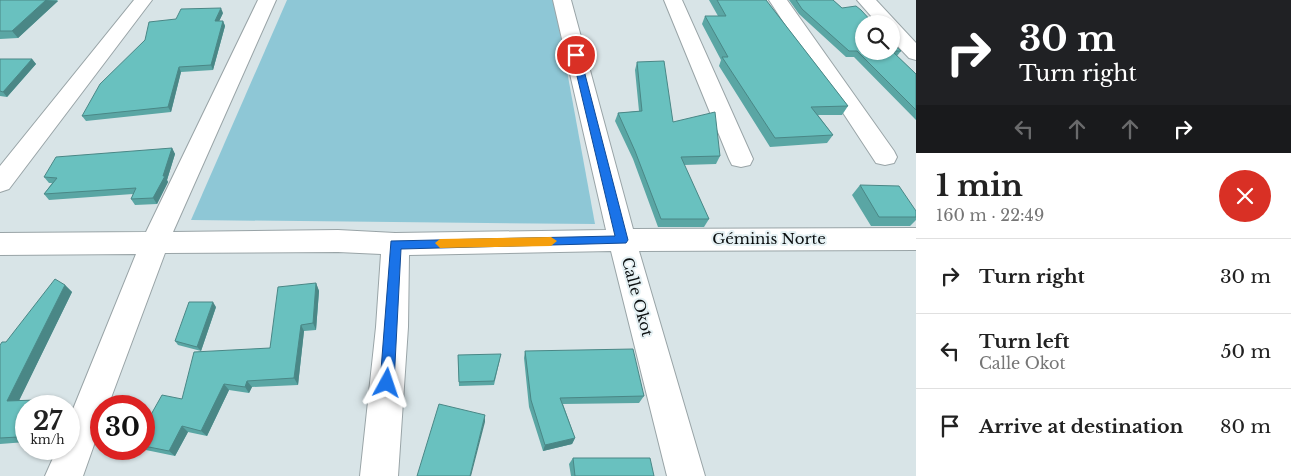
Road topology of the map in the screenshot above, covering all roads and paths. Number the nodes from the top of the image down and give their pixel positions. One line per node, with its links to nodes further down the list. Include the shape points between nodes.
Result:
1 (143, 0): 12 (street)
2 (267, 0): 15 (street)
3 (562, 0): 14 (street, Calle Okot)
4 (673, 0): 11 (street)
5 (778, 0): 10 (street)
6 (866, 0): 7 (street)
7 (880, 15)
8 (900, 37): 9 (street)
9 (916, 54)
10 (885, 157)
11 (741, 158)
12 (0, 183)
13 (916, 239): 14 (street, Géminis Norte)
14 (622, 240): 17 (street, Géminis Norte); 20 (street, Calle Okot)
15 (155, 242): 16 (street, Géminis Norte); 17 (street, Géminis Norte, via 338,241); 18 (street)
16 (0, 244)
17 (396, 244): 19 (street)
18 (64, 476)
19 (379, 476)
20 (686, 476)

